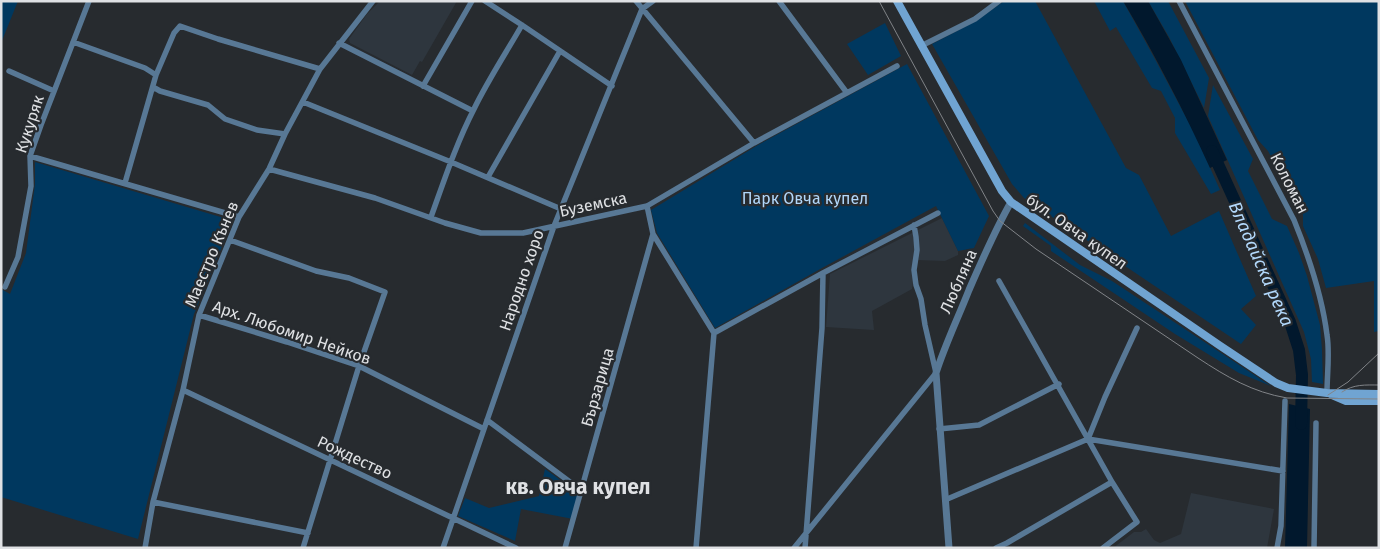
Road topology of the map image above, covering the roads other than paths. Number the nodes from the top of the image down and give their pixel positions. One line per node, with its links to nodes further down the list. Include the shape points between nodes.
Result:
1 (89, 1): 14 (street, Кукуряк)
2 (363, 1): 11 (street)
3 (472, 1): 22 (street)
4 (484, 1): 13 (street)
5 (636, 1): 12 (street)
6 (653, 1): 12 (street)
7 (779, 1): 26 (street)
8 (897, 1): 16 (main road, бул. Овча купел)
9 (999, 1): 16 (street, via 975,19)
10 (1179, 1): 56 (street, Коломан, via 1304,244 1328,337)
11 (372, 2): 15 (street, Маестро Кънев)
12 (642, 9): 23 (street, Народно хоро); 30 (street)
13 (522, 25): 17 (street); 28 (street)
14 (73, 42): 21 (street, via 145,68); 25 (street, Кукуряк)
15 (339, 43): 19 (street, Маестро Кънев); 22 (street)
16 (922, 46): 36 (main road, бул. Овча купел)
17 (560, 52): 23 (street); 34 (street)
18 (897, 66): 26 (street, Буземска)
19 (320, 69): 21 (street, via 180,26); 27 (street, Маестро Кънев)
20 (9, 71): 25 (street)
21 (156, 76): 24 (street)
22 (423, 86): 28 (street)
23 (612, 86): 38 (street, Народно хоро)
24 (153, 87): 29 (street, via 160,92 208,105 225,119 257,130); 35 (street)
25 (54, 91): 31 (street, Кукуряк)
26 (847, 93): 30 (street, Буземска)
27 (303, 102): 29 (street, Маестро Кънев); 32 (street)
28 (473, 111): 32 (street)
29 (284, 134): 33 (street, Маестро Кънев)
30 (754, 143): 37 (street, Буземска)
31 (30, 156): 35 (street); 48 (street, Кукуряк, via 31,186 18,257)
32 (451, 162): 34 (street); 40 (street)
33 (269, 169): 40 (street, Буземска); 41 (street, Маестро Кънев)
34 (488, 177): 38 (street)
35 (125, 183): 41 (street)
36 (1011, 202): 53 (street, Любляна, via 986,252); 56 (main road, бул. Овча купел, via 1276,383 1288,388)
37 (647, 206): 43 (street, Буземска); 44 (street)
38 (561, 209): 43 (street, Народно хоро)
39 (938, 213): 42 (street)
40 (431, 217): 43 (street, Буземска, via 481,233 523,234)
41 (239, 218): 45 (street, Маестро Кънев)
42 (914, 225): 46 (street); 53 (street, Любляна, via 915,277)
43 (554, 226): 60 (street, Народно хоро)
44 (653, 234): 51 (street); 68 (street, Бързарица)
45 (230, 240): 49 (street, Маестро Кънев); 52 (street, via 385,292)
46 (824, 273): 51 (street); 72 (street)
47 (999, 281): 54 (street)
48 (5, 287)
49 (199, 316): 52 (street, Арх. Любомир Нейков); 55 (street, Маестро Кънев)
50 (1137, 328): 64 (street)
51 (714, 333): 79 (street)
52 (359, 366): 62 (street, Арх. Любомир Нейков); 65 (street)
53 (936, 373): 63 (street, Любляна); 72 (street)
54 (1058, 384): 63 (street, via 980,425); 64 (street)
55 (183, 390): 65 (street, Рождество); 70 (street, Маестро Кънев)
56 (1327, 393): 57 (main road, бул. Овча купел); 59 (main road, бул. Овча купел, via 1346,401)
57 (1379, 394)
58 (1285, 401): 66 (street)
59 (1379, 401)
60 (487, 420): 62 (street, Народно хоро); 68 (street)
61 (1316, 423): 86 (street)
62 (484, 429): 71 (street, Народно хоро)
63 (939, 429): 69 (street, Любляна)
64 (1088, 439): 66 (street); 67 (street); 69 (street)
65 (329, 460): 71 (street, Рождество); 73 (street)
66 (1283, 472): 85 (street)
67 (1112, 482): 83 (street); 84 (street, via 1137,522)
68 (582, 491): 78 (street, Бързарица)
69 (945, 500): 82 (street, Любляна)
70 (153, 502): 73 (street); 74 (street, Маестро Кънев)
71 (454, 518): 76 (street, Народно хоро); 77 (street, Рождество)
72 (806, 532): 80 (street); 81 (street)
73 (308, 533): 75 (street)
74 (145, 548)
75 (303, 548)
76 (443, 548)
77 (516, 548)
78 (565, 548)
79 (696, 548)
80 (794, 548)
81 (805, 548)
82 (949, 548)
83 (996, 548)
84 (1104, 548)
85 (1277, 548)
86 (1314, 548)

